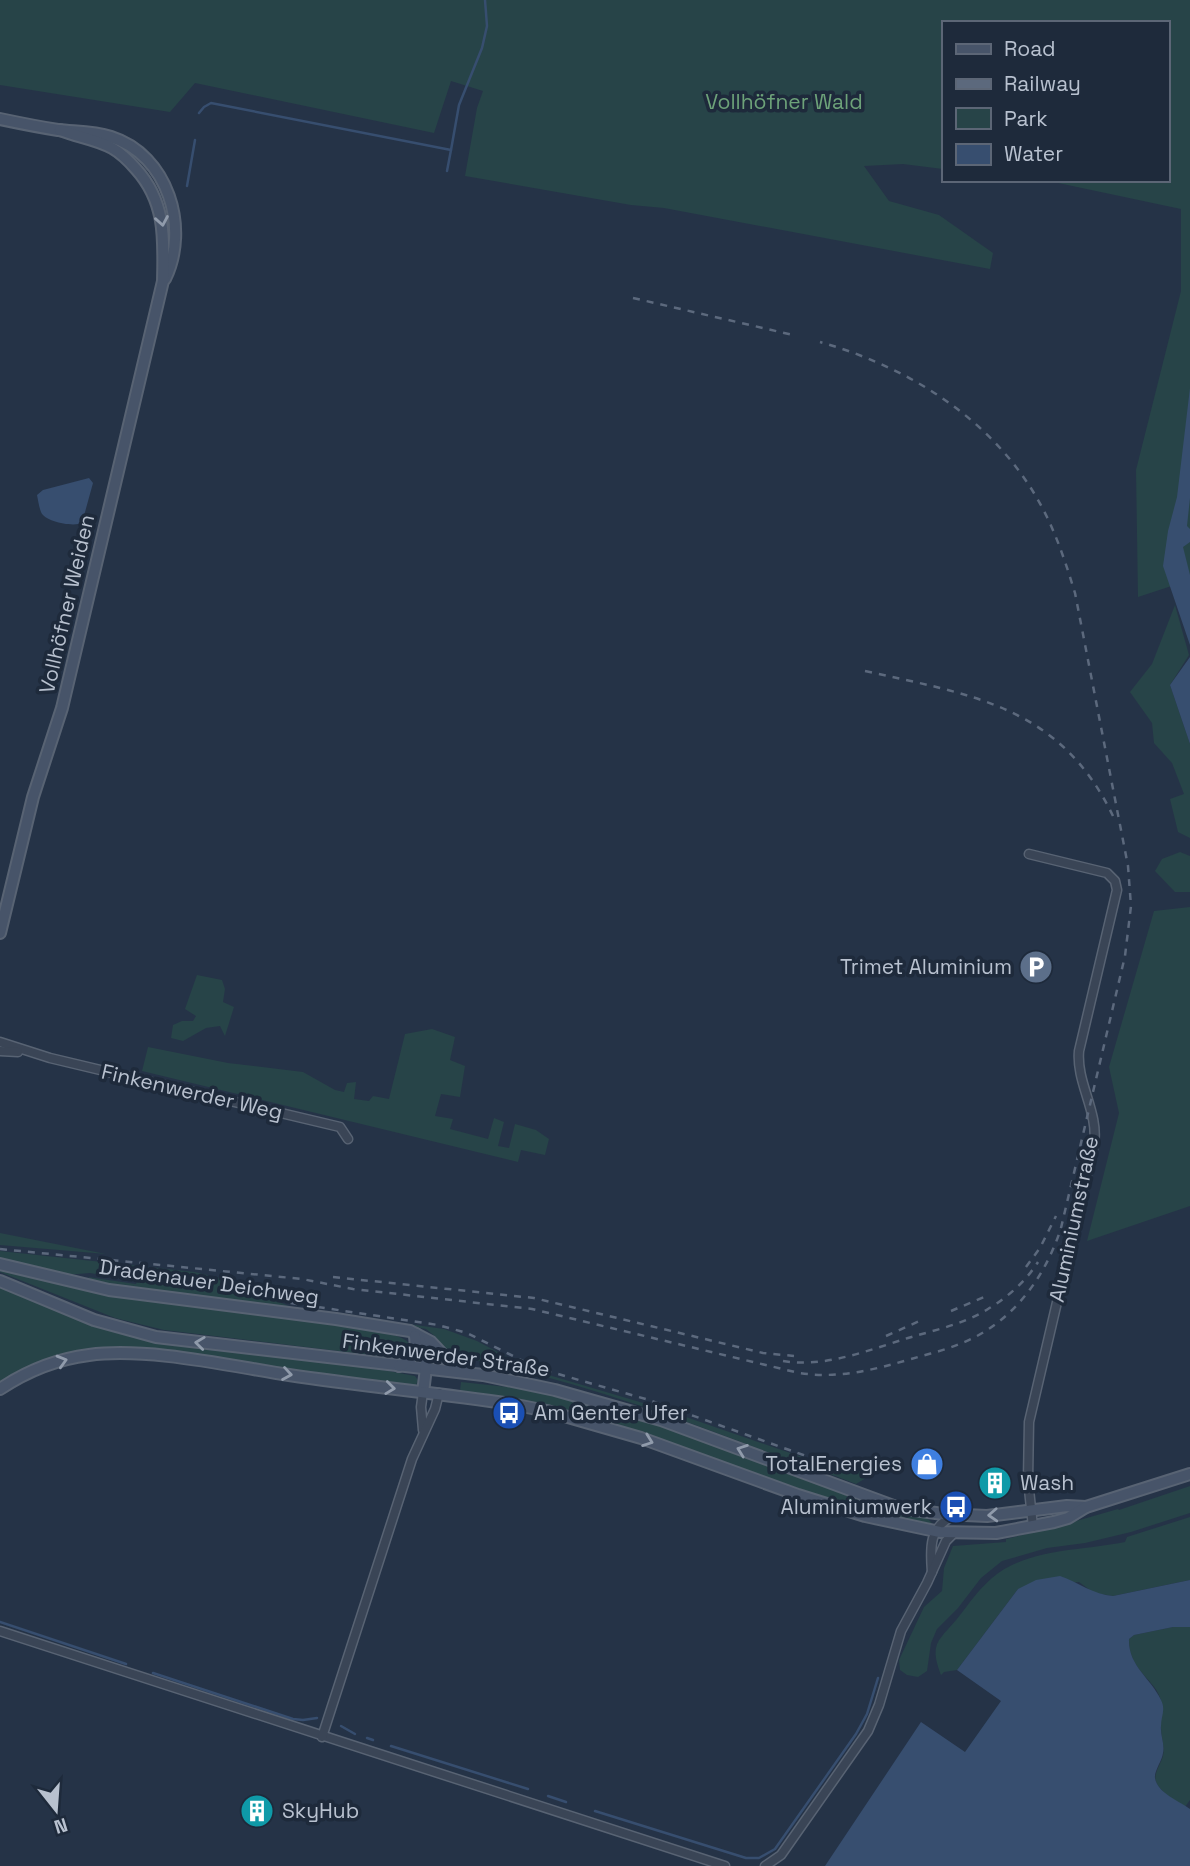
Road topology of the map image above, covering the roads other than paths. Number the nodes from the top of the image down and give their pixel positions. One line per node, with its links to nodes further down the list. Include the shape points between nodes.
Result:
1 (0, 119): 3 (main road, Vollhöfner Weiden, via 121,141 158,175 169,195 176,225 171,266 163,281 62,708 37,781)
2 (1029, 854): 22 (street, Aluminiumstraße, via 1107,873 1117,890 1077,1064 1095,1135 1028,1422)
3 (0, 933)
4 (0, 1042): 6 (street, Finkenwerder Weg)
5 (0, 1051): 6 (street, Finkenwerder Weg)
6 (31, 1053): 7 (street, Finkenwerder Weg, via 340,1127)
7 (348, 1139)
8 (0, 1264): 10 (main road, Dradenauer Deichweg, via 109,1290)
9 (0, 1281): 12 (main road, Finkenwerder Straße, one-way to 9, via 156,1337 94,1320)
10 (415, 1333): 11 (main road, Dradenauer Deichweg); 12 (main road, via 416,1351); 13 (main road, via 425,1351)
11 (440, 1353): 14 (main road); 15 (main road, Dradenauer Deichweg)
12 (399, 1366): 13 (main road, Finkenwerder Straße)
13 (426, 1369): 14 (main road, Finkenwerder Straße); 17 (main road)
14 (442, 1371): 15 (main road, Finkenwerder Straße); 18 (main road)
15 (474, 1374): 23 (main road, Finkenwerder Straße, one-way to 15, via 899,1508 600,1402)
16 (0, 1389): 17 (main road, Finkenwerder Straße, one-way to 17, via 56,1362 110,1353 181,1358)
17 (423, 1392): 18 (main road, Finkenwerder Straße); 19 (street)
18 (439, 1393): 19 (street); 25 (main road, Finkenwerder Straße, one-way to 25, via 591,1423 811,1499)
19 (423, 1432): 29 (street)
20 (1190, 1474): 21 (main road, Finkenwerder Straße)
21 (1086, 1507): 22 (main road, Finkenwerder Straße); 24 (main road, Finkenwerder Straße, via 1068,1518)
22 (1031, 1511): 23 (main road, Finkenwerder Straße, one-way to 23); 24 (street, Aluminiumstraße)
23 (956, 1516): 25 (street)
24 (1033, 1527): 26 (main road, Finkenwerder Straße)
25 (934, 1532): 26 (main road, Finkenwerder Straße); 27 (street)
26 (954, 1533): 27 (street)
27 (932, 1572): 31 (street, via 901,1631 868,1731 781,1855)
28 (0, 1631): 29 (street)
29 (322, 1737): 30 (street)
30 (725, 1866)
31 (765, 1866)

